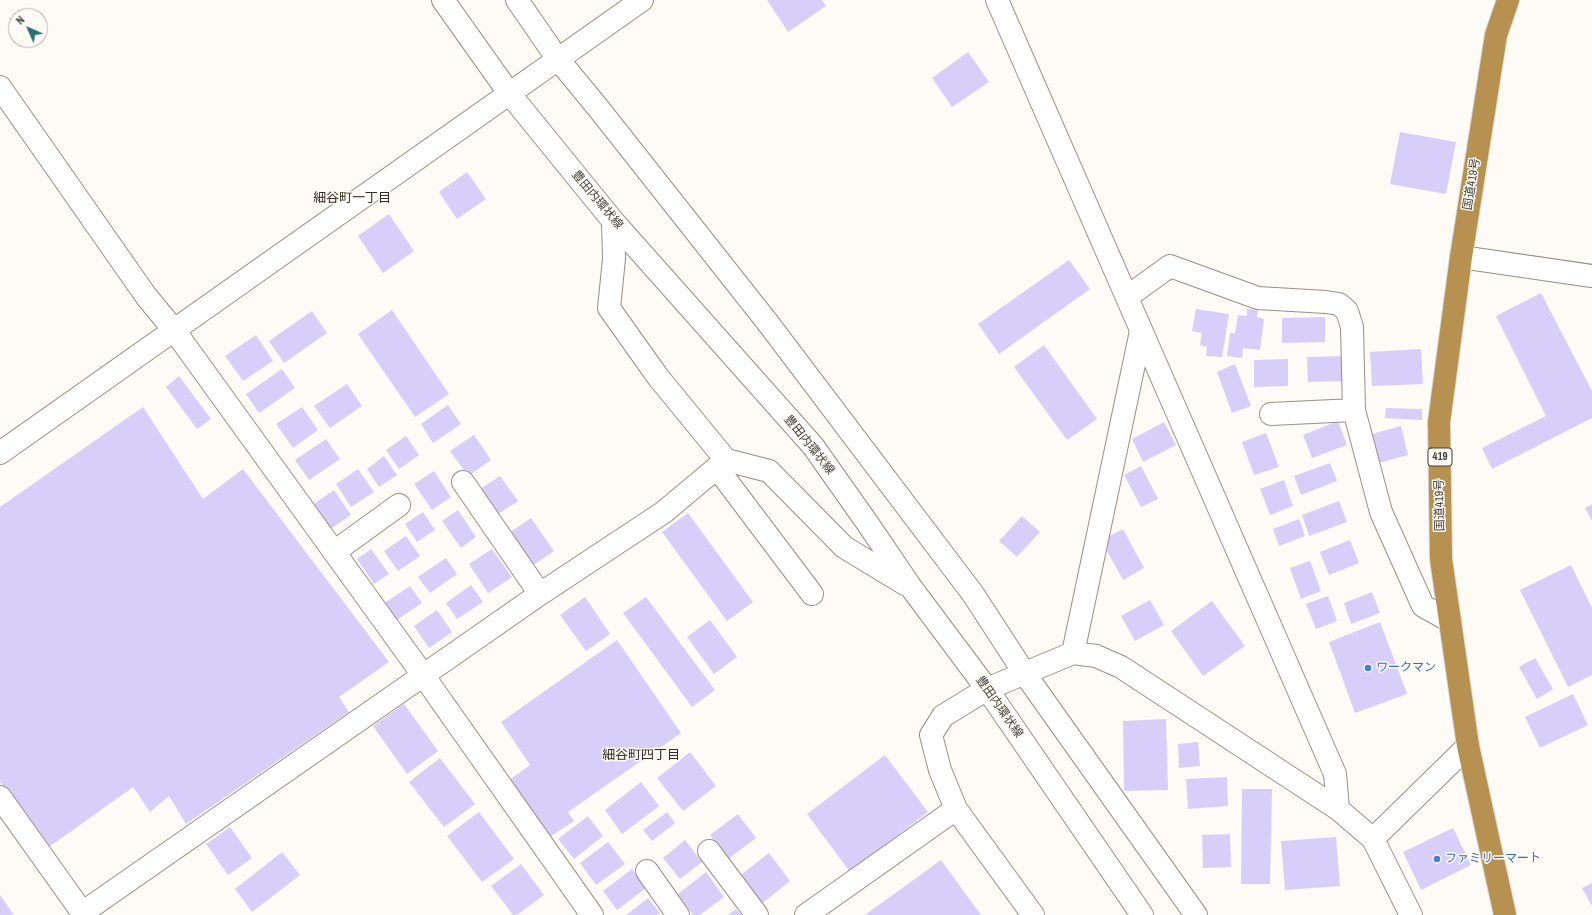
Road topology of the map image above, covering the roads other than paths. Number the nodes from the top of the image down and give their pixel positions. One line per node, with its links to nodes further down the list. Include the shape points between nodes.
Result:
1 (443, 0): 8 (street, 豊田内環状線)
2 (516, 0): 6 (street)
3 (642, 0): 6 (street)
4 (997, 0): 12 (street)
5 (1508, 0): 10 (highway, 国道419号 / 419, via 1496,35)
6 (557, 58): 8 (street); 27 (street, via 773,329 973,594)
7 (0, 87): 13 (street, via 146,296)
8 (509, 93): 9 (street, 豊田内環状線); 13 (street)
9 (613, 221): 18 (street, via 614,259 609,308); 22 (street, 豊田内環状線, via 813,446)
10 (1460, 258): 11 (street); 25 (highway, 国道419号 / 419, via 1439,422 1442,559)
11 (1592, 276)
12 (1127, 297): 14 (street); 15 (street, via 1170,266 1258,298 1339,304 1347,311 1352,327)
13 (174, 330): 17 (street); 21 (street)
14 (1141, 331): 26 (street); 33 (street, via 1335,774)
15 (1354, 410): 16 (street); 25 (street, via 1381,512 1423,606)
16 (1271, 414)
17 (0, 453)
18 (721, 464): 22 (street, via 769,471 844,547); 23 (street, via 664,512); 24 (street)
19 (463, 482): 23 (street)
20 (399, 504): 21 (street)
21 (334, 552): 28 (street)
22 (910, 586): 29 (street, 豊田内環状線)
23 (540, 594): 28 (street)
24 (812, 594)
25 (1450, 621): 30 (highway, 国道419号 / 419)
26 (1073, 653): 27 (street); 33 (street, via 1096,656 1122,667)
27 (1025, 674): 29 (street); 44 (street)
28 (424, 675): 37 (street); 38 (street)
29 (987, 689): 32 (street, via 943,716 931,735 940,770); 43 (street, 豊田内環状線)
30 (1468, 746): 34 (street); 46 (highway, 国道419号 / 419)
31 (0, 796): 37 (street)
32 (956, 808): 41 (street); 42 (street)
33 (1338, 809): 34 (street)
34 (1373, 839): 45 (street)
35 (709, 851): 40 (street)
36 (647, 871): 39 (street)
37 (83, 914)
38 (592, 915)
39 (678, 915)
40 (757, 915)
41 (806, 915)
42 (1033, 915)
43 (1142, 915)
44 (1196, 915)
45 (1411, 915)
46 (1505, 915)

